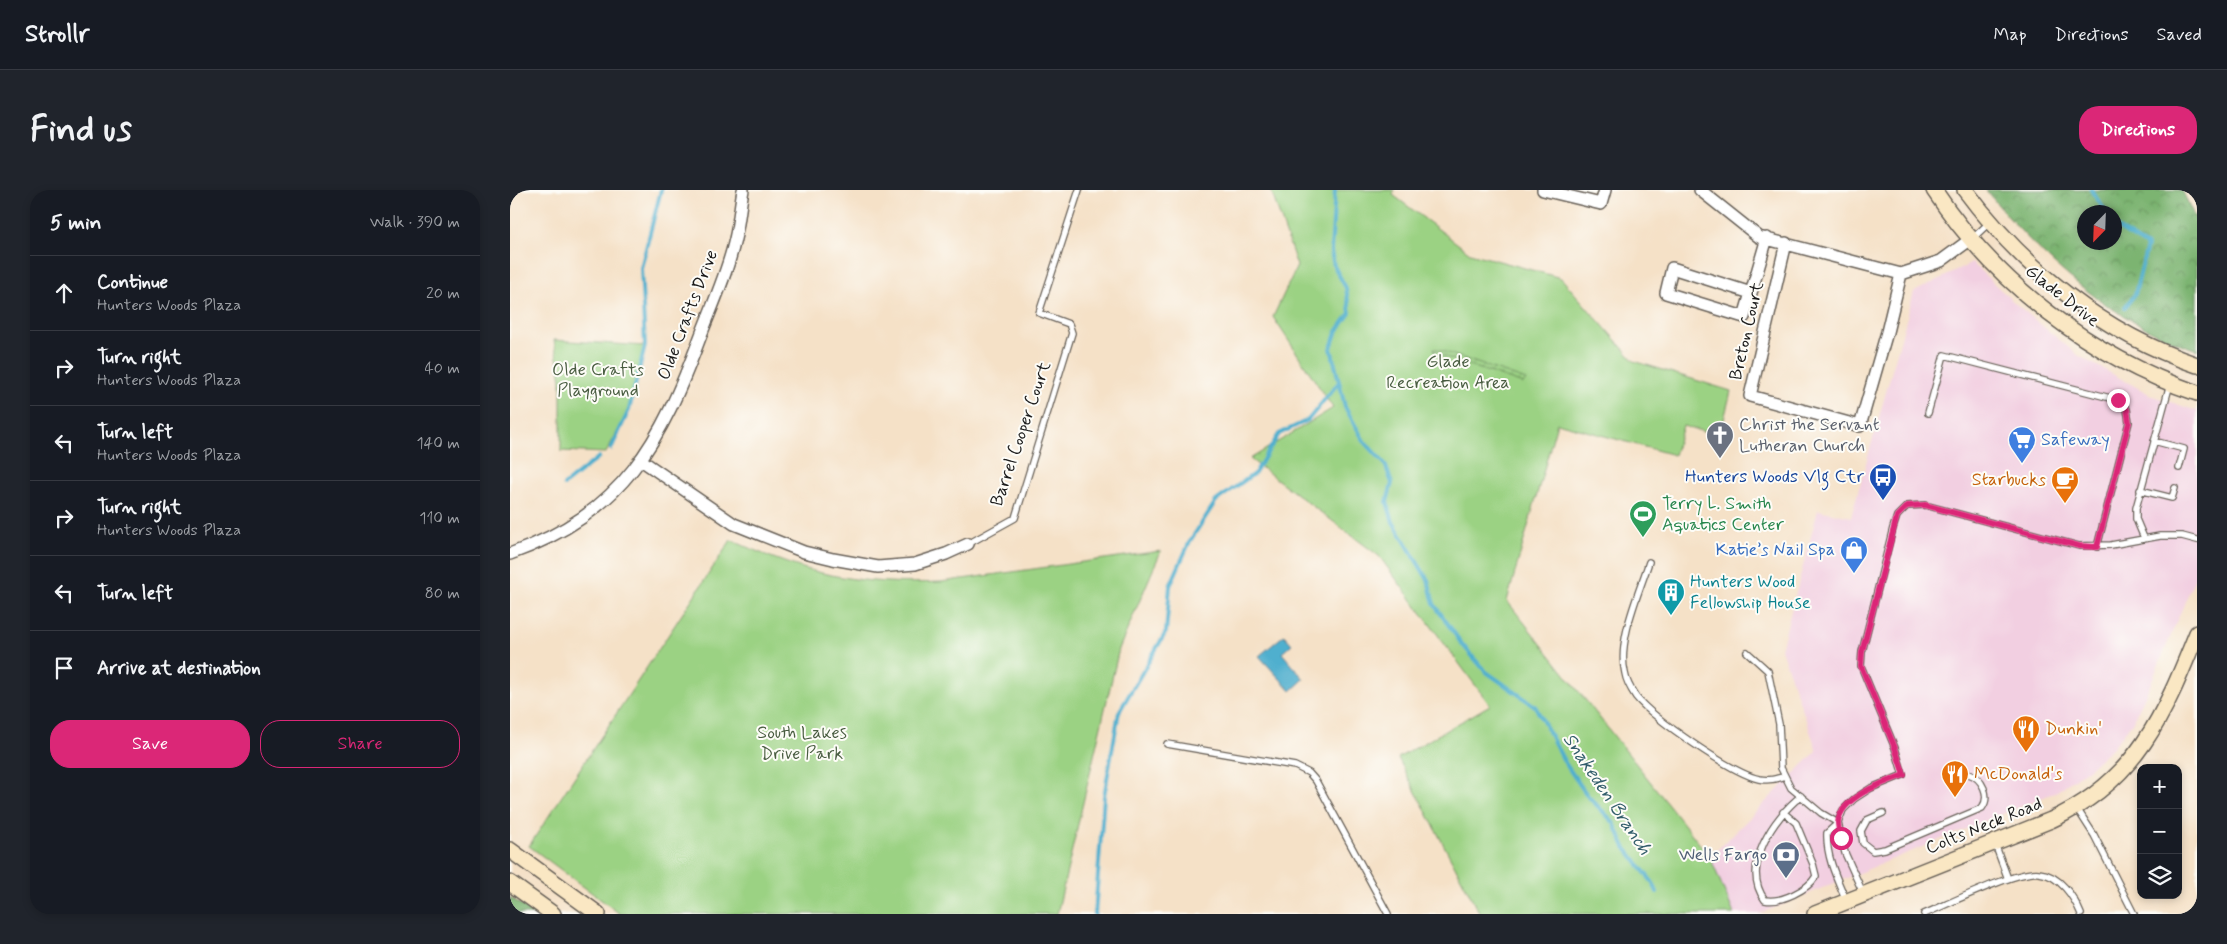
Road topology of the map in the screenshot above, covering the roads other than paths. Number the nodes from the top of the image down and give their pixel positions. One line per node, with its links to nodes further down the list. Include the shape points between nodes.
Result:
1 (743, 190): 19 (street, Olde Crafts Drive, via 735,240 717,293 666,418)
2 (1078, 190): 25 (lane, Barrel Cooper Court, via 1039,312 1069,324 1072,333 1059,377 1015,518)
3 (1544, 190): 4 (street, via 1601,204)
4 (1605, 190)
5 (1700, 190): 9 (street, via 1759,236)
6 (1934, 190): 10 (street, Glade Drive)
7 (1965, 190): 8 (street, Glade Drive)
8 (1990, 222): 10 (lane); 14 (street, Glade Drive, via 2040,273 2091,311 2132,336)
9 (1767, 238): 11 (street); 13 (street, Breton Court)
10 (1971, 239): 12 (street, via 1941,261); 15 (street, Glade Drive, via 2015,283 2089,342)
11 (1786, 243): 12 (street); 12 (street, Breton Court, via 1750,396 1860,426)
12 (1901, 274)
13 (1751, 292): 13 (street, Breton Court, via 1744,318 1666,292 1672,268)
14 (2197, 365)
15 (2170, 383): 16 (street, Glade Drive); 18 (lane)
16 (2197, 393)
17 (1928, 413): 26 (lane, via 1944,355 2118,400 2127,409 2129,422)
18 (2154, 441): 20 (lane, via 2184,449); 22 (lane)
19 (641, 460): 25 (street, Barrel Cooper Court, via 734,524 824,557 891,567 926,562); 27 (street, Olde Crafts Drive, via 613,492 586,515 549,537)
20 (2180, 468)
21 (2175, 488): 22 (lane, via 2172,498)
22 (2140, 490): 23 (lane, via 2136,519)
23 (2144, 538): 24 (lane, via 2182,536); 26 (lane)
24 (2197, 540)
25 (968, 544)
26 (2097, 547): 38 (lane, via 2079,546 1925,505 1907,506 1897,516 1861,666 1904,775 1871,788 1854,799 1843,810)
27 (510, 554)
28 (1649, 562): 33 (lane, via 1623,650 1625,674 1635,696 1656,717 1726,764 1757,779 1772,780)
29 (2197, 633): 35 (street, Colts Neck Road, via 2167,706 2148,740 2117,776)
30 (1747, 652): 33 (lane, via 1768,672 1774,691 1781,768)
31 (1167, 744): 47 (lane, via 1283,764 1309,773)
32 (1969, 774): 37 (lane, via 1979,780 1986,795 1982,808 1873,851 1863,843 1861,831 1867,820)
33 (1785, 776): 34 (lane, via 1791,788)
34 (1801, 796): 36 (lane); 38 (lane)
35 (2076, 808): 39 (street, Colts Neck Road); 51 (lane, via 2094,835)
36 (1783, 812): 36 (lane, via 1770,831 1759,857 1756,878 1758,891 1765,900 1774,902 1811,885 1816,876 1796,823)
37 (1883, 813)
38 (1838, 822): 43 (lane, via 1845,853); 44 (lane, via 1827,833 1826,845)
39 (1994, 842): 41 (lane); 43 (street, Colts Neck Road)
40 (510, 850): 46 (street)
41 (2008, 879): 49 (lane); 50 (lane, via 2039,873 2052,876 2066,889)
42 (510, 883): 45 (street)
43 (1864, 894): 44 (street, Colts Neck Road)
44 (1846, 901): 48 (street, Colts Neck Road)
45 (553, 914)
46 (598, 914)
47 (1388, 914)
48 (1815, 914)
49 (1924, 914)
50 (2081, 914)
51 (2134, 914)

